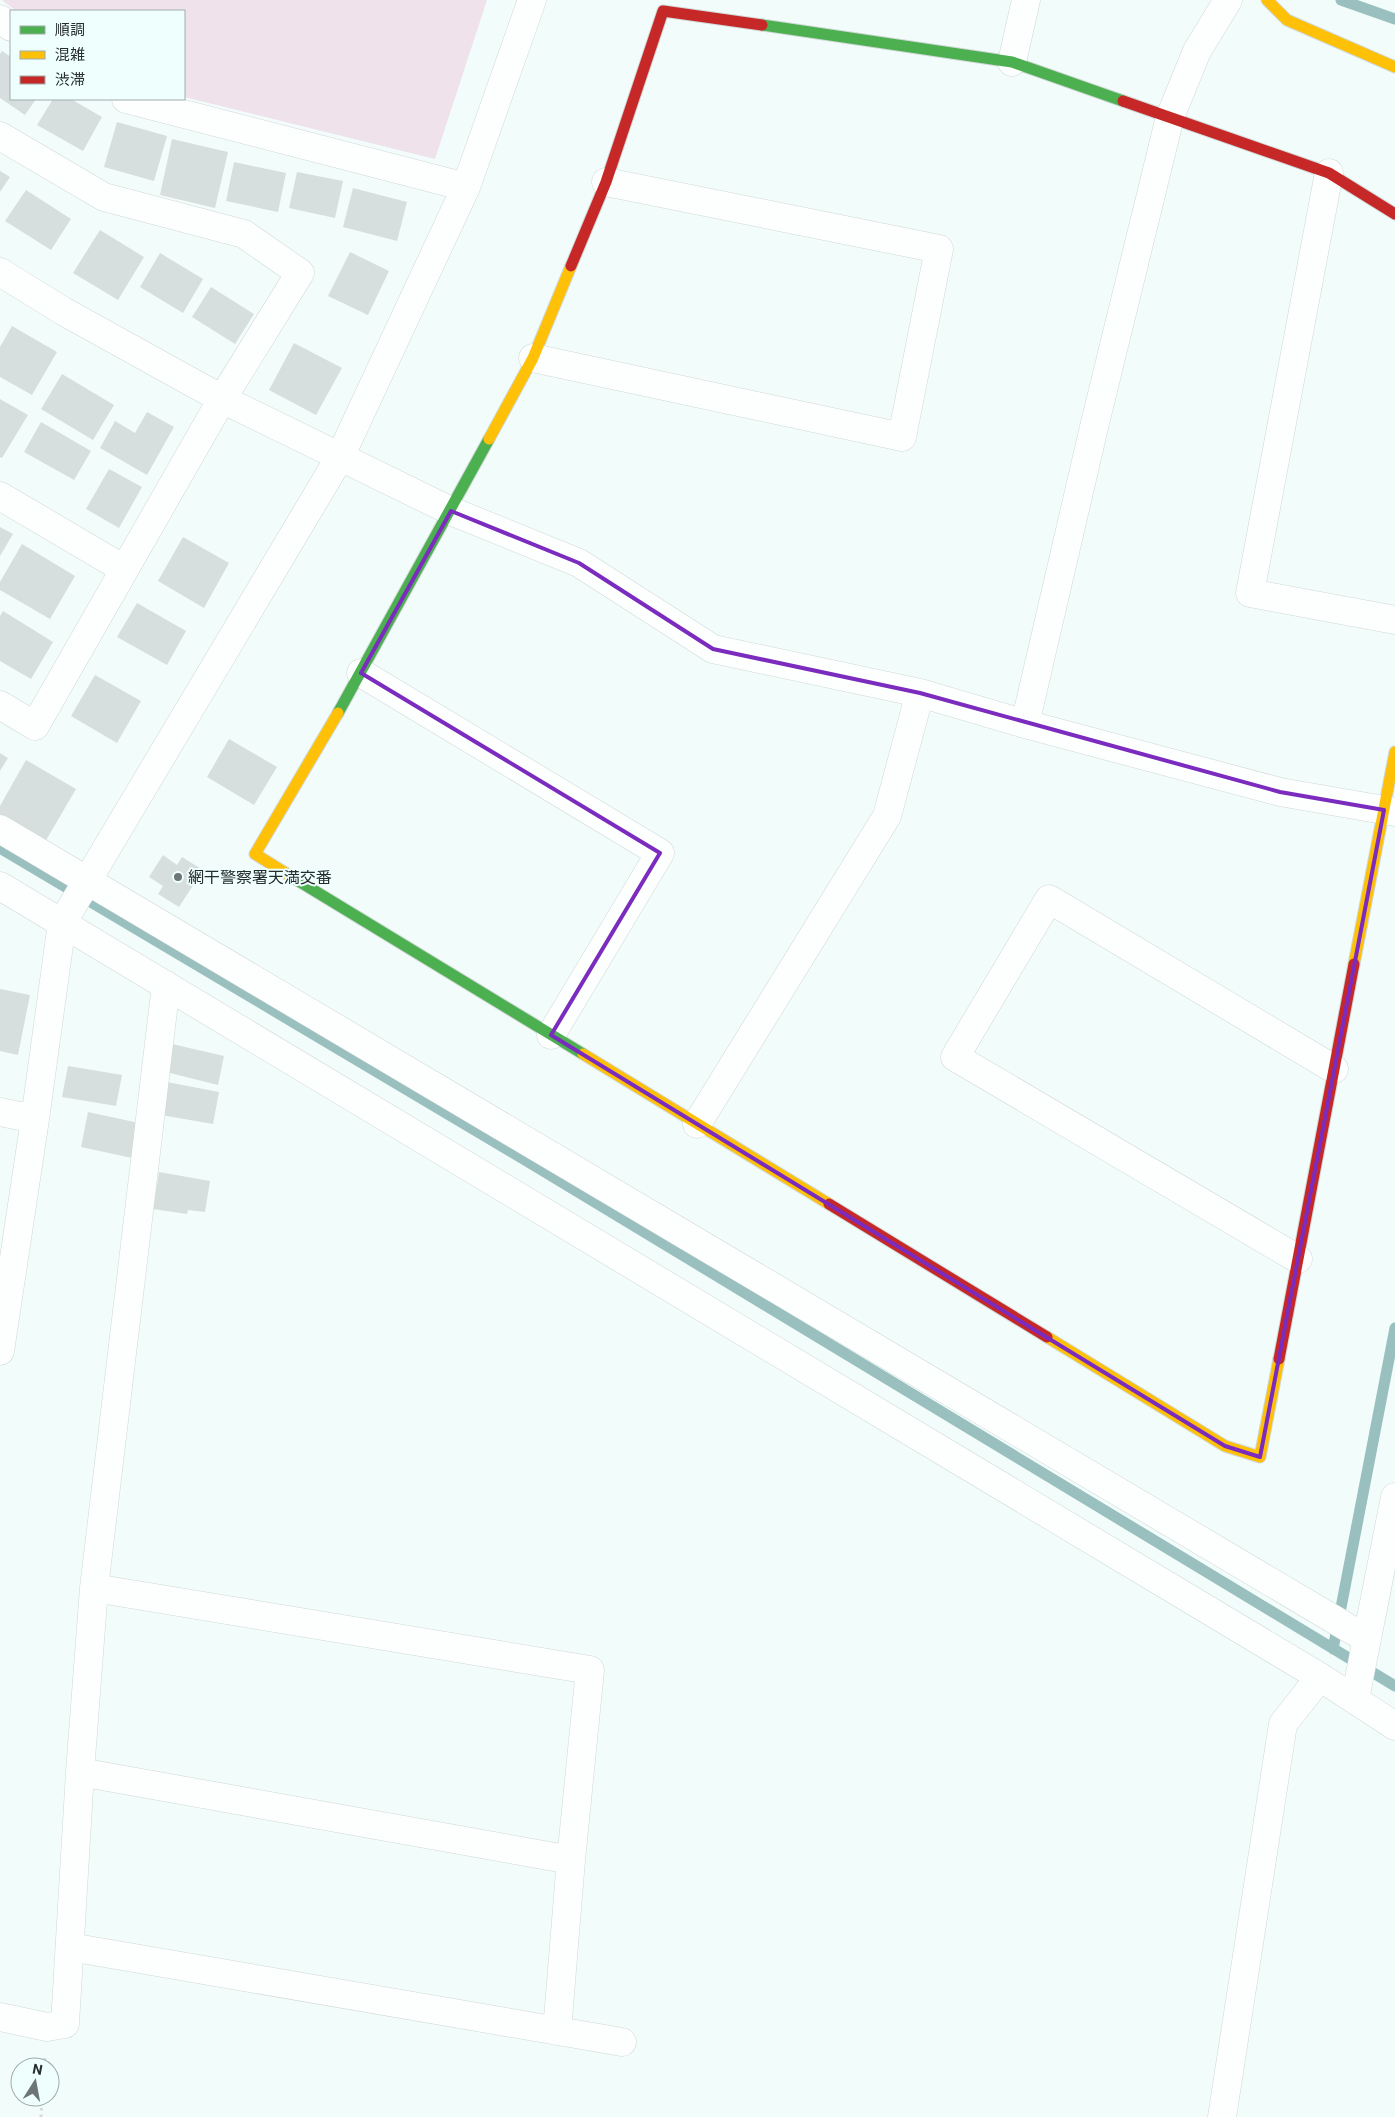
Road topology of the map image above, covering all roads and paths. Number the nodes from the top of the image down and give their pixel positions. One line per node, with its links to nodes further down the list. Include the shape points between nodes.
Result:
1 (532, 0): 13 (street)
2 (1026, 0): 6 (street)
3 (1228, 0): 9 (street, via 1197,50)
4 (1268, 0): 7 (street, via 1287,20)
5 (663, 6): 6 (street); 12 (street)
6 (1012, 62): 9 (street)
7 (1395, 67)
8 (130, 100): 13 (street)
9 (1170, 116): 11 (street); 26 (street)
10 (0, 136): 17 (street, via 104,197 244,234 300,273)
11 (1329, 173): 14 (street); 22 (street, via 1250,593)
12 (606, 182): 16 (street); 16 (street, via 939,249 902,438)
13 (466, 187): 18 (street)
14 (1395, 214)
15 (0, 272): 17 (street, via 63,311)
16 (533, 358): 20 (street)
17 (222, 399): 18 (street); 21 (street)
18 (340, 457): 20 (street); 30 (street)
19 (0, 496): 21 (street)
20 (451, 511): 23 (street); 24 (street, via 579,563 713,649)
21 (124, 569): 25 (street, via 35,726)
22 (1395, 620)
23 (360, 673): 34 (street, via 255,854); 34 (street, via 660,853)
24 (920, 693): 26 (street); 38 (street, via 887,816)
25 (0, 705)
26 (1025, 724): 28 (street, via 1280,792)
27 (1395, 752): 28 (street)
28 (1390, 811): 35 (street)
29 (0, 829): 30 (street)
30 (86, 881): 32 (street); 43 (street)
31 (0, 886): 32 (street)
32 (62, 923): 33 (street); 37 (street)
33 (166, 985): 42 (street); 44 (street)
34 (551, 1035): 38 (street)
35 (1334, 1069): 39 (street); 39 (street, via 1049,899 955,1057)
36 (0, 1112): 37 (street)
37 (35, 1118): 40 (street)
38 (697, 1124): 39 (street, via 1225,1446 1260,1457)
39 (1298, 1259)
40 (0, 1350)
41 (1395, 1497): 43 (street)
42 (94, 1588): 47 (street); 48 (street, via 590,1670)
43 (1378, 1620): 45 (street)
44 (1320, 1677): 45 (street); 53 (street, via 1283,1724)
45 (1355, 1700): 46 (street)
46 (1395, 1726)
47 (80, 1772): 48 (street); 49 (street)
48 (571, 1860): 51 (street)
49 (70, 1947): 50 (street, via 65,2024 47,2028); 51 (street)
50 (0, 2017)
51 (557, 2031): 52 (street)
52 (622, 2042)
53 (1222, 2117)

